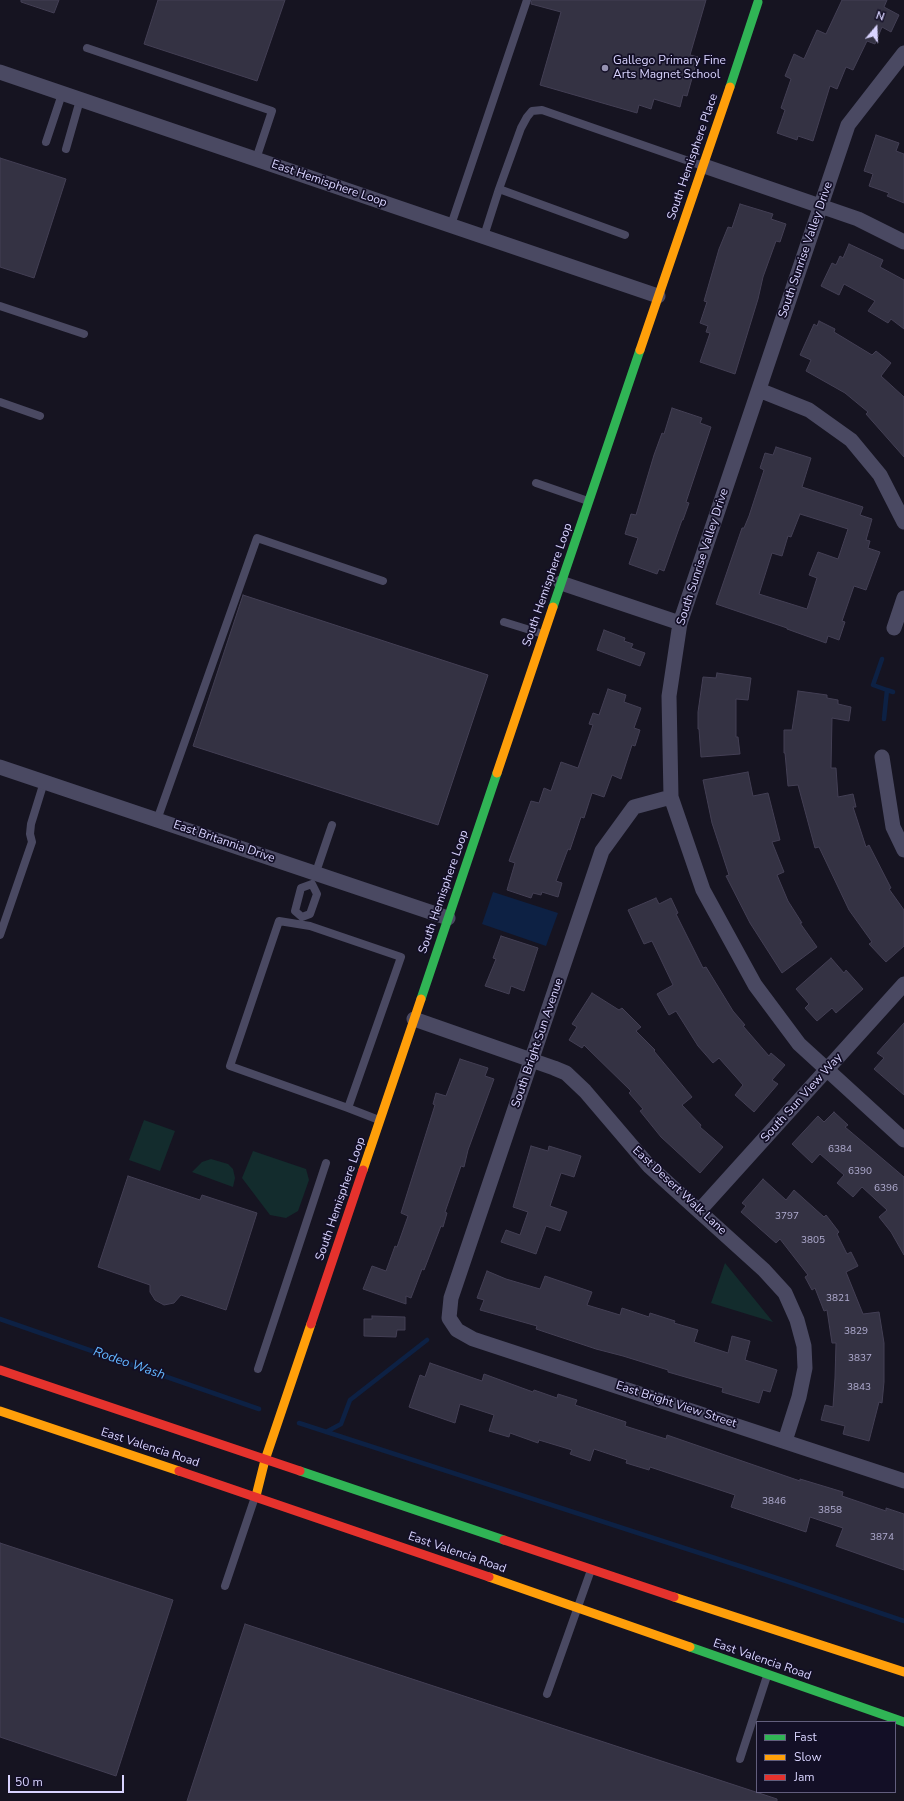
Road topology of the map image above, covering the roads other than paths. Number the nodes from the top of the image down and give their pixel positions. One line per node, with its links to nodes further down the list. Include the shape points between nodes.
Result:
1 (527, 0): 14 (lane)
2 (758, 1): 11 (main road, South Hemisphere Place)
3 (87, 48): 10 (lane, via 272,111)
4 (904, 53): 13 (street, South Sunrise Valley Drive, via 848,125)
5 (0, 72): 6 (street, East Hemisphere Loop)
6 (62, 94): 7 (street, East Hemisphere Loop); 8 (lane)
7 (80, 100): 9 (lane); 10 (street, East Hemisphere Loop)
8 (46, 142)
9 (66, 149)
10 (256, 159): 14 (street, East Hemisphere Loop)
11 (704, 166): 12 (lane, via 542,110 532,111 527,117); 13 (street); 18 (main road, South Hemisphere Place)
12 (499, 189): 15 (lane); 16 (lane)
13 (821, 207): 17 (street, via 858,219); 21 (street, South Sunrise Valley Drive)
14 (451, 225): 16 (street, East Hemisphere Loop)
15 (625, 234)
16 (484, 236): 18 (street, East Hemisphere Loop)
17 (904, 242)
18 (658, 296): 25 (main road, South Hemisphere Loop)
19 (0, 306): 20 (lane)
20 (84, 334)
21 (759, 390): 26 (street, via 809,410 851,440 880,475); 31 (street, South Sunrise Valley Drive)
22 (0, 402): 23 (lane)
23 (40, 416)
24 (536, 483): 25 (lane)
25 (589, 501): 28 (main road, South Hemisphere Loop)
26 (904, 522)
27 (383, 581): 38 (lane, via 257,538)
28 (561, 583): 31 (street); 33 (main road, South Hemisphere Loop)
29 (904, 598): 32 (street)
30 (504, 622): 33 (lane)
31 (680, 623): 37 (street, South Sunrise Valley Drive, via 669,696)
32 (894, 628)
33 (544, 634): 42 (main road, South Hemisphere Loop)
34 (882, 757): 40 (street, via 893,827)
35 (0, 767): 36 (street, East Britannia Drive)
36 (44, 782): 38 (street, East Britannia Drive); 44 (lane, via 31,824 32,842)
37 (671, 797): 47 (street, South Bright Sun Avenue, via 634,806 602,851); 48 (street, South Sunrise Valley Drive, via 703,890 755,985 799,1044)
38 (158, 820): 41 (street, East Britannia Drive)
39 (332, 825): 41 (lane)
40 (904, 850)
41 (314, 879): 42 (street, East Britannia Drive); 43 (lane, via 316,894 310,914); 43 (lane, via 301,888 295,910)
42 (448, 918): 46 (main road, South Hemisphere Loop)
43 (302, 920): 49 (lane, via 310,926 401,957); 49 (lane, via 279,921 230,1066)
44 (0, 934)
45 (904, 984): 48 (street, South Sun View Way)
46 (414, 1019): 47 (street, East Desert Walk Lane); 50 (main road, South Hemisphere Loop)
47 (532, 1060): 53 (street, East Desert Walk Lane, via 566,1073 585,1091 637,1153); 54 (street, South Bright Sun Avenue, via 451,1298)
48 (827, 1070): 51 (street, South Sunrise Valley Drive); 53 (street, South Sun View Way)
49 (348, 1108): 50 (lane)
50 (380, 1120): 59 (main road, South Hemisphere Loop)
51 (904, 1140)
52 (326, 1163): 55 (lane)
53 (699, 1211): 58 (street, East Desert Walk Lane, via 764,1270 785,1293 798,1320 804,1346 805,1368)
54 (448, 1326): 58 (street, East Bright View Street, via 473,1339)
55 (258, 1369)
56 (0, 1370): 59 (main road, East Valencia Road)
57 (0, 1411): 61 (main road, East Valencia Road)
58 (785, 1441): 60 (street, East Bright View Street)
59 (265, 1460): 61 (main road, South Hemisphere Loop); 62 (main road, East Valencia Road)
60 (904, 1481)
61 (256, 1496): 63 (lane); 64 (main road, East Valencia Road)
62 (591, 1570): 64 (lane); 65 (main road, East Valencia Road)
63 (225, 1586)
64 (577, 1608): 66 (main road, East Valencia Road); 67 (lane)
65 (904, 1672)
66 (767, 1675): 68 (main road, East Valencia Road); 69 (lane)
67 (547, 1694)
68 (904, 1722)
69 (740, 1759)

